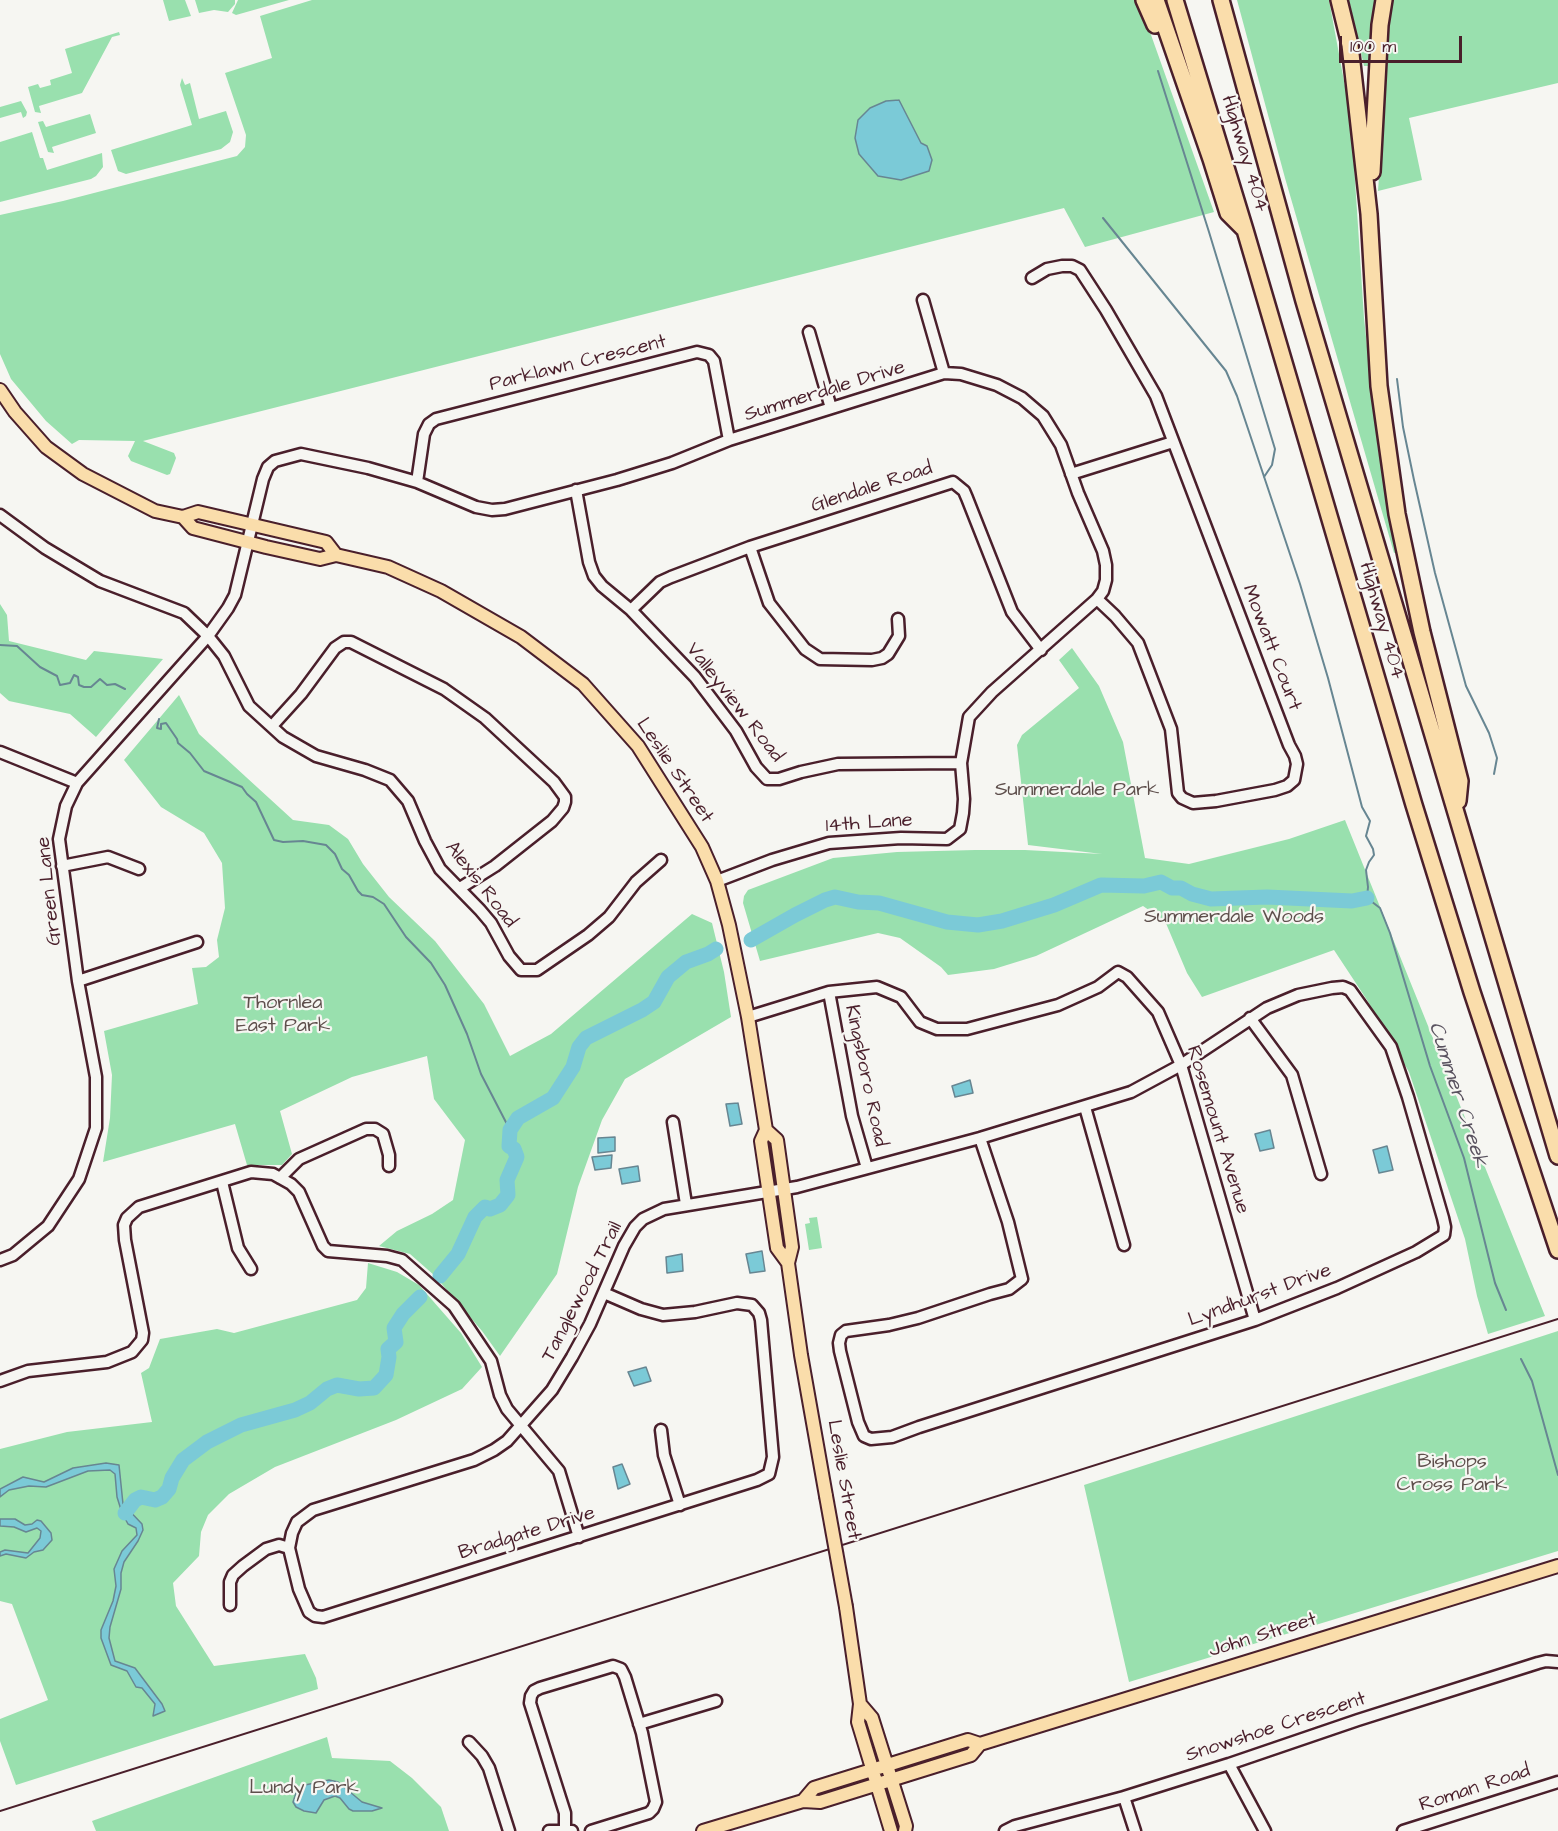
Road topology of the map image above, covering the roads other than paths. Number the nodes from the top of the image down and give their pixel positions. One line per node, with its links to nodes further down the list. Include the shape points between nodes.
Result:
1 (1144, 0): 7 (highway, via 1173,67)
2 (1156, 0): 7 (highway)
3 (1175, 0): 9 (highway, Highway 404)
4 (1221, 0): 36 (highway, Highway 404, via 1304,301)
5 (1339, 0): 8 (highway, via 1350,45)
6 (1384, 0): 8 (highway)
7 (1186, 85): 9 (highway, via 1228,213)
8 (1369, 214): 36 (highway, via 1379,386 1392,479 1422,632 1460,781)
9 (1245, 230): 62 (highway, Highway 404, via 1472,992)
10 (1032, 278): 17 (street, Mowatt Court, via 1062,266 1080,270 1156,396)
11 (923, 300): 13 (street)
12 (809, 332): 15 (street)
13 (944, 373): 15 (street, Summerdale Drive); 18 (street, Summerdale Drive, via 984,380 1027,402 1051,428)
14 (0, 390): 22 (main road, Leslie Street, via 46,447 83,474 155,511)
15 (831, 408): 16 (street, Summerdale Drive)
16 (729, 441): 19 (street, Parklawn Crescent, via 714,362 709,355 697,352 436,419 424,434); 20 (street, Summerdale Drive, via 672,463)
17 (1173, 442): 18 (street); 27 (street, Mowatt Court, via 1295,756 1294,780 1275,790 1216,801 1193,803 1182,798 1178,793 1171,729 1138,643)
18 (1071, 474): 27 (street, Summerdale Drive, via 1106,565 1106,580)
19 (417, 482): 20 (street, Summerdale Drive, via 492,510); 23 (street, Summerdale Drive, via 314,456 292,455 268,467)
20 (576, 490): 28 (street, Valleyview Road, via 591,571 602,586)
21 (0, 515): 30 (street, Alexis Road, via 100,581 184,613)
22 (183, 517): 23 (main road, Leslie Street, via 198,512); 24 (main road, Leslie Street, via 193,528)
23 (253, 525): 24 (street, Summerdale Drive); 26 (main road, Leslie Street, via 326,542)
24 (248, 543): 26 (main road, Leslie Street, via 320,559); 30 (street, Green Lane, via 235,595)
25 (750, 547): 28 (street, Glendale Road, via 660,582); 29 (street, via 769,603 805,649 820,659 882,658 899,636); 31 (street, Glendale Road, via 953,482 964,491 1012,612)
26 (336, 555): 40 (main road, Leslie Street, via 388,567 441,591 521,637 583,684 638,746 692,831)
27 (1097, 599): 31 (street, Summerdale Drive)
28 (631, 610): 34 (street, Valleyview Road, via 701,685 767,779 844,764)
29 (898, 619)
30 (208, 636): 32 (street, Alexis Road, via 230,665 249,706); 35 (street, Green Lane)
31 (1041, 650): 34 (street, Summerdale Drive, via 969,717)
32 (272, 726): 41 (street, Alexis Road, via 316,756 390,780 408,801 440,870); 41 (street, via 344,642 444,688 493,724 554,782 565,802 552,821)
33 (0, 752): 35 (street)
34 (961, 763): 40 (street, 14th Lane, via 962,823 947,839 829,843)
35 (77, 783): 38 (street, Green Lane, via 66,806 59,838)
36 (1457, 810): 52 (highway, Highway 404)
37 (661, 860): 41 (street, Alexis Road, via 588,935 549,963 530,971 515,964 491,923)
38 (62, 866): 39 (street, via 108,857); 43 (street, Green Lane)
39 (139, 868)
40 (717, 881): 45 (main road, Leslie Street)
41 (460, 888)
42 (198, 942): 43 (street)
43 (78, 981): 63 (street, Green Lane, via 96,1077 96,1128 79,1179 48,1226 13,1255)
44 (829, 992): 45 (street, Rosemount Avenue); 47 (street, Rosemount Avenue, via 877,987 901,997 920,1022 937,1029 967,1029 1058,1005 1098,987 1118,972 1158,1012); 54 (street, Kingsboro Road, via 852,1116)
45 (748, 1017): 50 (main road, Leslie Street)
46 (1250, 1018): 47 (street, Lyndhurst Drive); 55 (street, via 1292,1075); 67 (street, Lyndhurst Drive, via 1305,993 1343,987 1350,990 1391,1047 1445,1227 1444,1235 1416,1252)
47 (1181, 1065): 48 (street, Lyndhurst Drive, via 1131,1092); 67 (street, Rosemount Avenue)
48 (1085, 1107): 51 (street, Lyndhurst Drive); 61 (street)
49 (673, 1122): 60 (street)
50 (766, 1130): 58 (main road, Leslie Street, via 777,1140); 59 (main road, Leslie Street, via 762,1141)
51 (980, 1138): 54 (street, Lyndhurst Drive); 67 (street, Lyndhurst Drive, via 1022,1279 1010,1289 918,1318 841,1335 838,1343 864,1436 892,1437)
52 (1558, 1156)
53 (389, 1166): 56 (street, via 383,1134 366,1129 299,1159)
54 (867, 1168): 58 (street, Lyndhurst Drive)
55 (1321, 1174)
56 (280, 1178): 57 (street, via 251,1172); 69 (street, via 298,1192 328,1251 402,1260 454,1306 491,1360 500,1395)
57 (222, 1182): 65 (street, via 238,1248); 68 (street, via 139,1207 127,1218 125,1240 143,1333 132,1352 107,1362 28,1371)
58 (783, 1189): 59 (street, Lyndhurst Drive); 64 (main road, Leslie Street, via 792,1246)
59 (768, 1191): 60 (street, Tanglewood Trail); 64 (main road, Leslie Street, via 777,1248)
60 (686, 1204): 66 (street, Tanglewood Trail, via 653,1213 635,1227)
61 (1124, 1245)
62 (1558, 1250)
63 (0, 1260)
64 (788, 1263): 78 (main road, Leslie Street, bridge)
65 (251, 1269)
66 (604, 1293): 69 (street, Tanglewood Trail, via 557,1382); 71 (street, Bradgate Drive, via 663,1315 737,1303 752,1305 759,1313 774,1457 769,1474)
67 (1255, 1320)
68 (0, 1381)
69 (520, 1426): 72 (street, via 559,1472); 73 (street, via 494,1450 474,1460 313,1510 297,1522)
70 (661, 1430): 71 (street, via 664,1455)
71 (680, 1504): 72 (street, Bradgate Drive)
72 (579, 1537): 73 (street, Bradgate Drive, via 323,1617 309,1612)
73 (289, 1548): 75 (street, via 279,1545 266,1549 233,1575)
74 (1558, 1566): 81 (main road, John Street)
75 (230, 1605)
76 (1558, 1662): 82 (street, Snowshoe Crescent, via 1538,1663)
77 (716, 1701): 79 (street)
78 (860, 1704): 83 (main road, Leslie Street, via 873,1718); 84 (main road, Leslie Street, via 858,1722)
79 (639, 1724): 92 (street, via 624,1674 616,1666 540,1688 532,1694 530,1703 565,1814); 94 (street, via 656,1799 654,1807 649,1813)
80 (469, 1742): 90 (street, via 489,1768)
81 (980, 1744): 83 (main road, John Street, via 968,1740); 85 (main road, John Street, via 971,1755)
82 (1229, 1764): 88 (street, Snowshoe Crescent); 100 (street)
83 (887, 1766): 84 (main road, John Street); 85 (main road, Leslie Street)
84 (872, 1770): 87 (main road, Leslie Street); 89 (main road, John Street, via 814,1788)
85 (891, 1780): 87 (main road, John Street); 97 (main road, Leslie Street)
86 (1558, 1782): 101 (street, Roman Road)
87 (877, 1784): 89 (main road, John Street, via 820,1802); 96 (main road, Leslie Street)
88 (1124, 1797): 98 (street, Snowshoe Crescent); 99 (street)
89 (803, 1801): 95 (main road, John Street)
90 (509, 1831)
91 (549, 1831): 92 (street)
92 (565, 1831): 93 (street)
93 (572, 1831)
94 (591, 1831)
95 (703, 1831)
96 (891, 1831)
97 (905, 1831)
98 (1005, 1831)
99 (1135, 1831)
100 (1265, 1831)
101 (1403, 1831)

